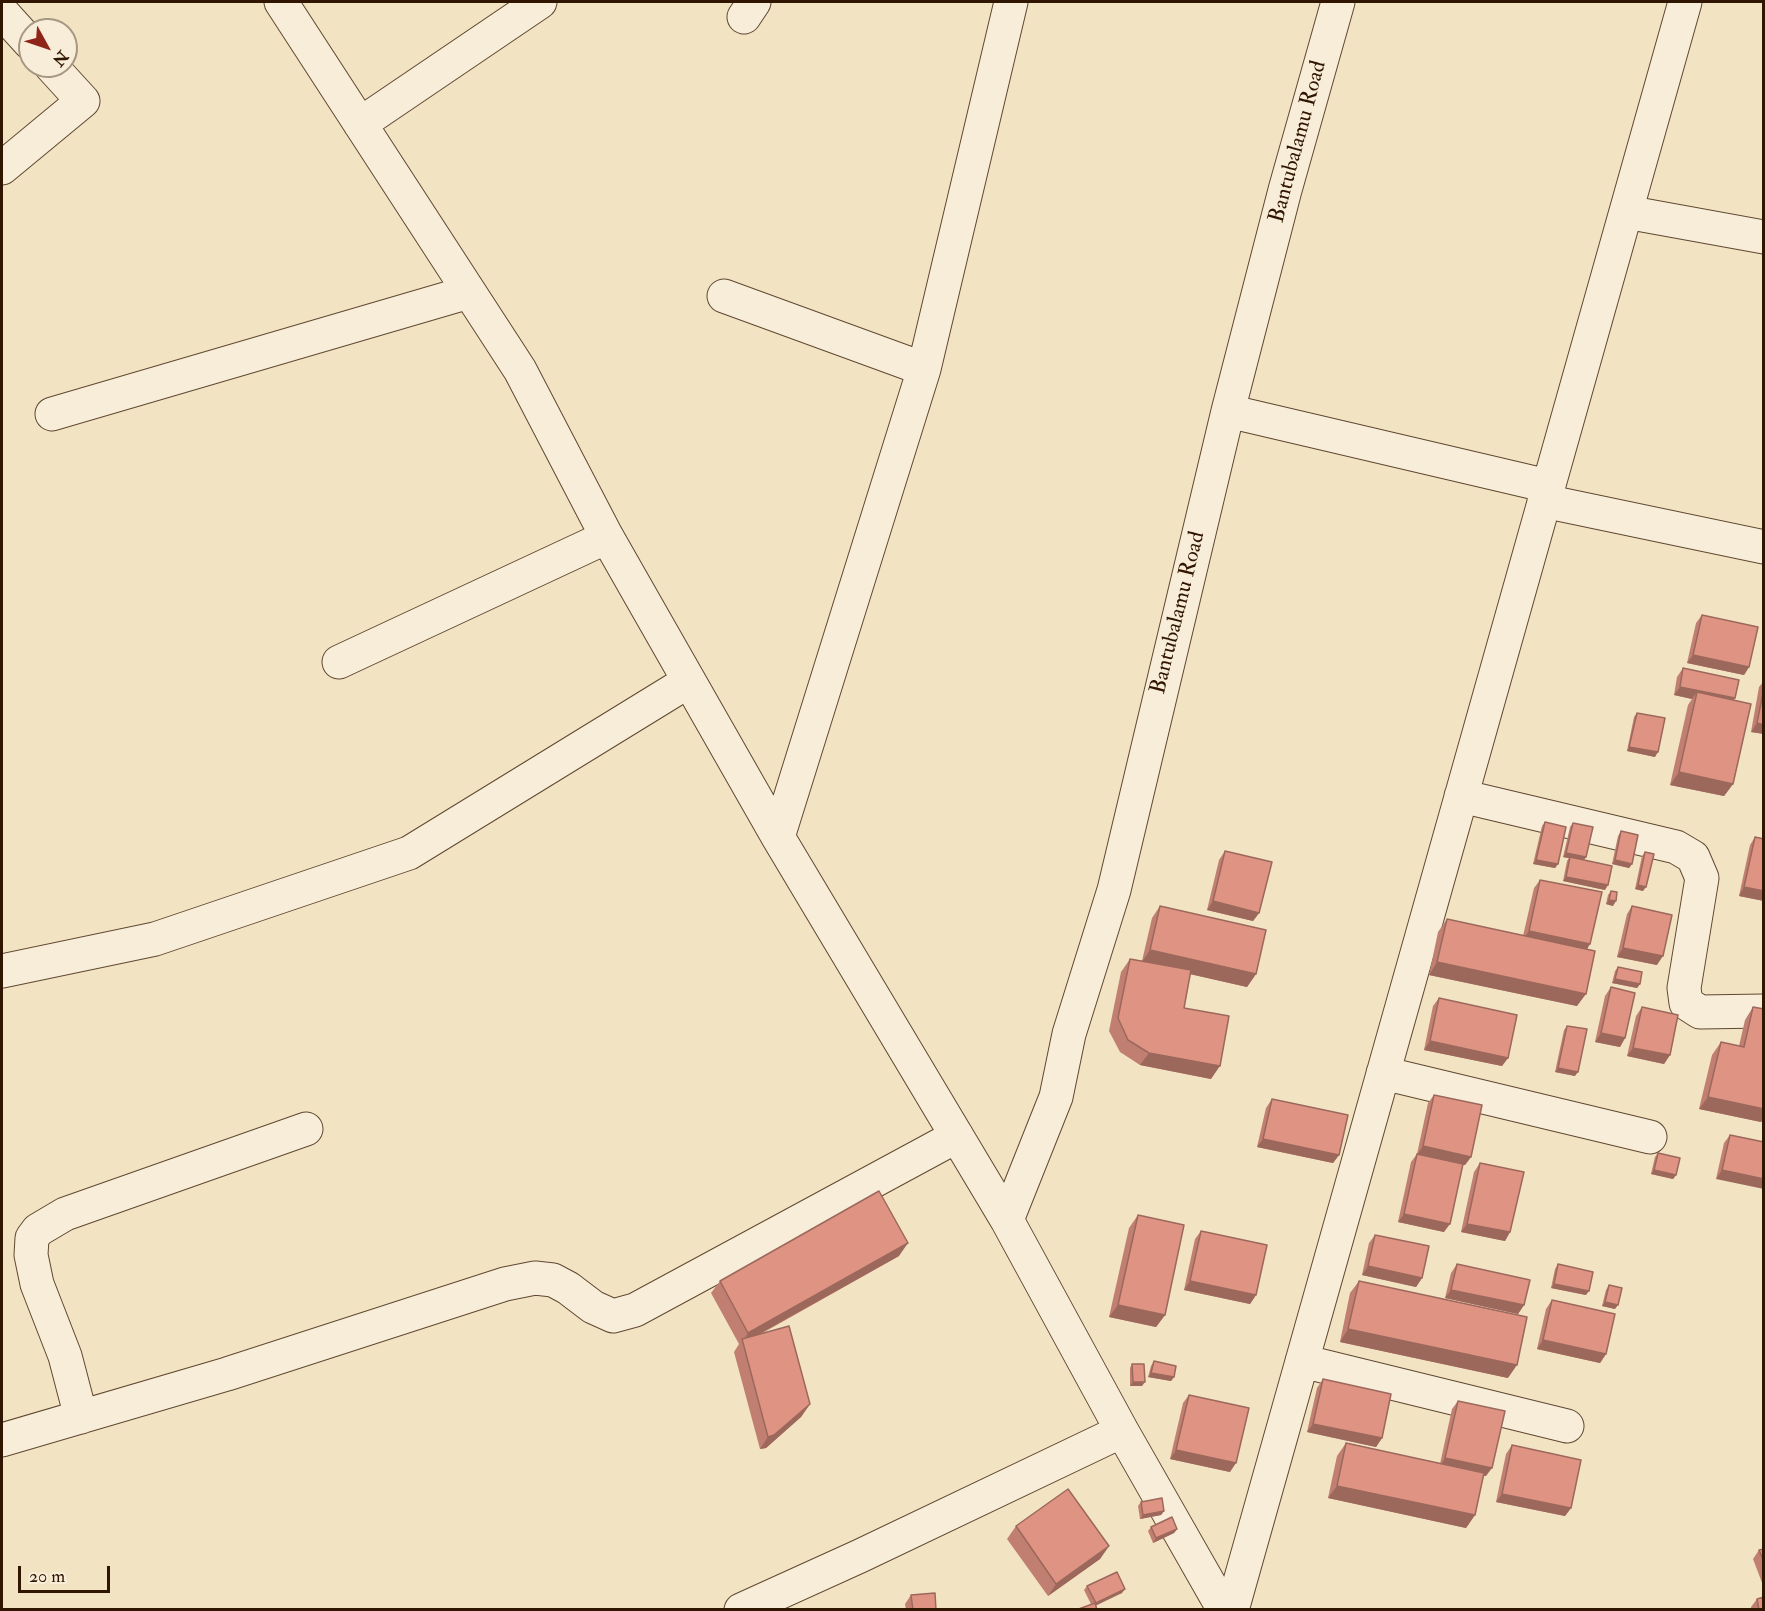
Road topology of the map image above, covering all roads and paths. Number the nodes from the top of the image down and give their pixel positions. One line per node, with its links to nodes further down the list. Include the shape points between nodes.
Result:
1 (281, 2): 9 (street)
2 (540, 2): 9 (street)
3 (1011, 2): 15 (street)
4 (1338, 2): 16 (street, Bantubalamu Road)
5 (1685, 2): 11 (street)
6 (2, 12): 7 (street)
7 (18, 30)
8 (62, 78): 10 (street, via 83,101)
9 (360, 124): 13 (street)
10 (2, 168)
11 (1626, 212): 12 (street); 18 (street)
12 (1764, 237)
13 (469, 292): 17 (street); 19 (street, via 520,370)
14 (724, 296): 15 (street)
15 (924, 369): 24 (street)
16 (1228, 411): 18 (street); 31 (street, Bantubalamu Road, via 1113,890 1069,1034 1056,1097)
17 (52, 414)
18 (1546, 493): 20 (street); 23 (street)
19 (607, 537): 21 (street); 22 (street)
20 (1764, 547)
21 (339, 662)
22 (689, 681): 24 (street); 25 (street, via 409,853 155,939)
23 (1461, 796): 26 (street, via 1676,847 1693,857 1702,878 1684,988 1686,1003 1700,1012); 27 (street)
24 (778, 837): 29 (street)
25 (2, 971)
26 (1764, 1011)
27 (1383, 1073): 30 (street); 32 (street)
28 (306, 1129): 33 (street, via 64,1214 38,1230 32,1238 31,1255)
29 (957, 1136): 31 (street); 33 (street, via 635,1310 613,1316 593,1308 553,1280 535,1278)
30 (1650, 1137)
31 (1007, 1220): 35 (street)
32 (1302, 1361): 34 (street); 39 (street)
33 (81, 1417): 36 (street)
34 (1567, 1426)
35 (1122, 1431): 37 (street); 38 (street)
36 (2, 1440)
37 (741, 1610)
38 (1224, 1610)
39 (1232, 1610)

